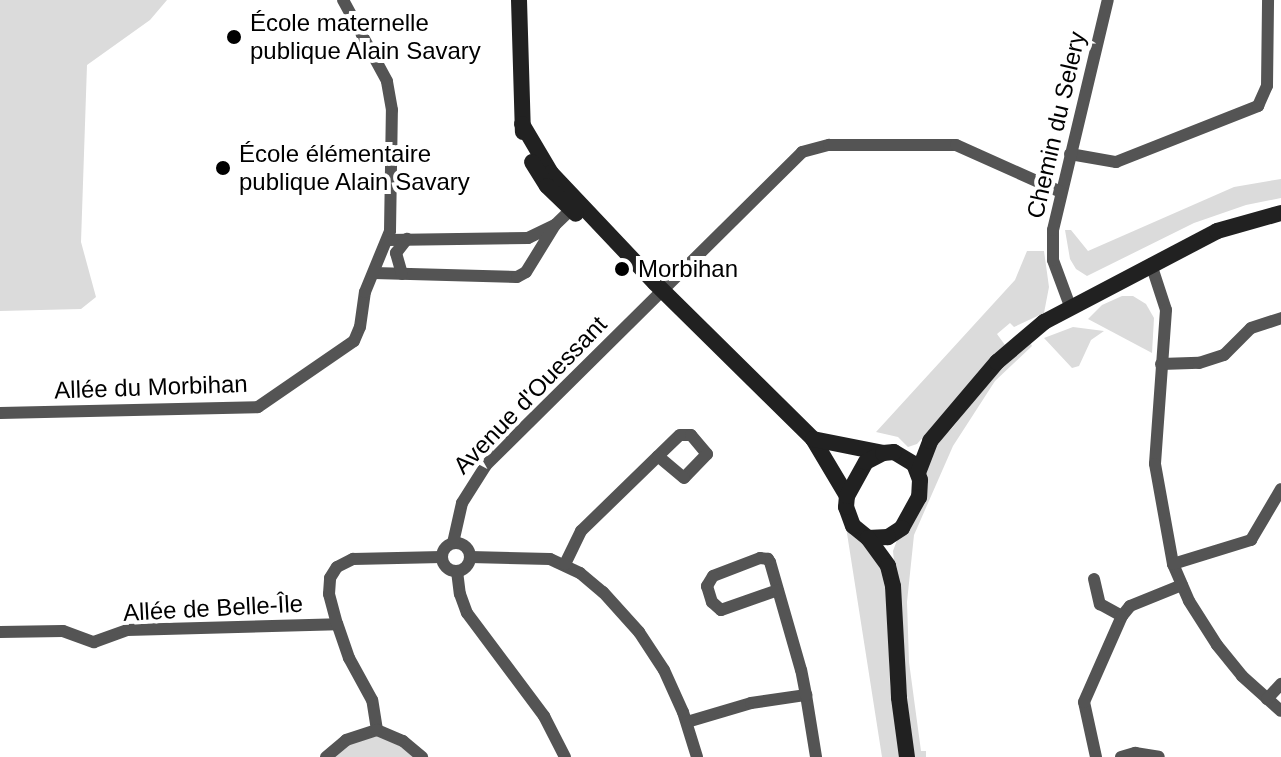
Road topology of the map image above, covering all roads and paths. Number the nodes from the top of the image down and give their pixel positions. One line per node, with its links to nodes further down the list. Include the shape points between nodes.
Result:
1 (343, 0): 12 (street, Allée du Morbihan, via 390,90)
2 (519, 0): 7 (street, via 522,124)
3 (1108, 0): 5 (street, Chemin du Selery)
4 (1268, 0): 5 (street, via 1267,86 1258,106 1116,162)
5 (1070, 154): 6 (street, Chemin du Selery)
6 (1061, 192): 17 (street, Avenue d'Ouessant, via 966,147 814,147 797,156); 18 (street, Chemin du Selery, via 1052,252)
7 (575, 206): 9 (street); 17 (street)
8 (1281, 213): 13 (street, via 1217,231)
9 (555, 225): 11 (street); 14 (street)
10 (407, 239): 11 (street); 12 (street); 16 (street, via 396,253)
11 (519, 239): 14 (street)
12 (388, 240): 15 (street, Allée du Morbihan)
13 (1151, 264): 18 (street); 20 (street, via 1166,310)
14 (529, 265): 16 (street, via 517,277)
15 (374, 273): 16 (street); 21 (street, Allée du Morbihan, via 354,341 261,405)
16 (402, 274)
17 (659, 287): 22 (street); 32 (street, Avenue d'Ouessant, via 486,465 462,503)
18 (1070, 306): 23 (street, via 1010,349)
19 (1281, 318): 20 (street, via 1251,328 1224,355 1199,363)
20 (1161, 364): 36 (street, via 1155,464)
21 (0, 413)
22 (813, 439): 24 (street); 29 (street)
23 (930, 441): 25 (street); 27 (street)
24 (883, 453): 25 (street); 29 (street, via 866,462)
25 (900, 454): 27 (street)
26 (658, 456): 35 (street, via 581,531)
27 (918, 473): 30 (street, via 916,505)
28 (1281, 489): 36 (street, via 1251,540)
29 (847, 496): 31 (street, via 853,526)
30 (893, 535): 31 (street); 37 (street)
31 (868, 538): 37 (street)
32 (453, 543): 33 (street); 34 (street, via 465,546)
33 (442, 557): 38 (street, via 446,567); 43 (street, via 360,558 341,564 329,585)
34 (470, 557): 35 (street, via 542,558); 38 (street)
35 (565, 564): 49 (street, via 603,592 633,625 664,670)
36 (1173, 564): 40 (street)
37 (888, 566): 56 (street)
38 (457, 571): 53 (street, via 467,613 544,716)
39 (1094, 579): 42 (street, via 1100,604)
40 (1182, 585): 42 (street, via 1130,606); 47 (street, via 1224,654)
41 (778, 590): 41 (street, via 770,562 763,557 713,576 707,586 714,605 723,610); 46 (street)
42 (1122, 616): 57 (street, via 1084,702)
43 (337, 624): 44 (street, Allée de Belle-Île, via 127,630 94,642 63,631); 50 (street, via 372,700)
44 (0, 632)
45 (1281, 684): 47 (street)
46 (806, 695): 49 (street, via 751,703); 55 (street)
47 (1267, 699): 48 (street)
48 (1281, 711)
49 (687, 722): 54 (street)
50 (377, 730): 51 (street, via 346,740); 52 (street)
51 (326, 757)
52 (422, 757)
53 (565, 757)
54 (697, 757)
55 (816, 757)
56 (907, 757)
57 (1096, 757)
58 (1121, 757): 59 (street)
59 (1159, 757)

